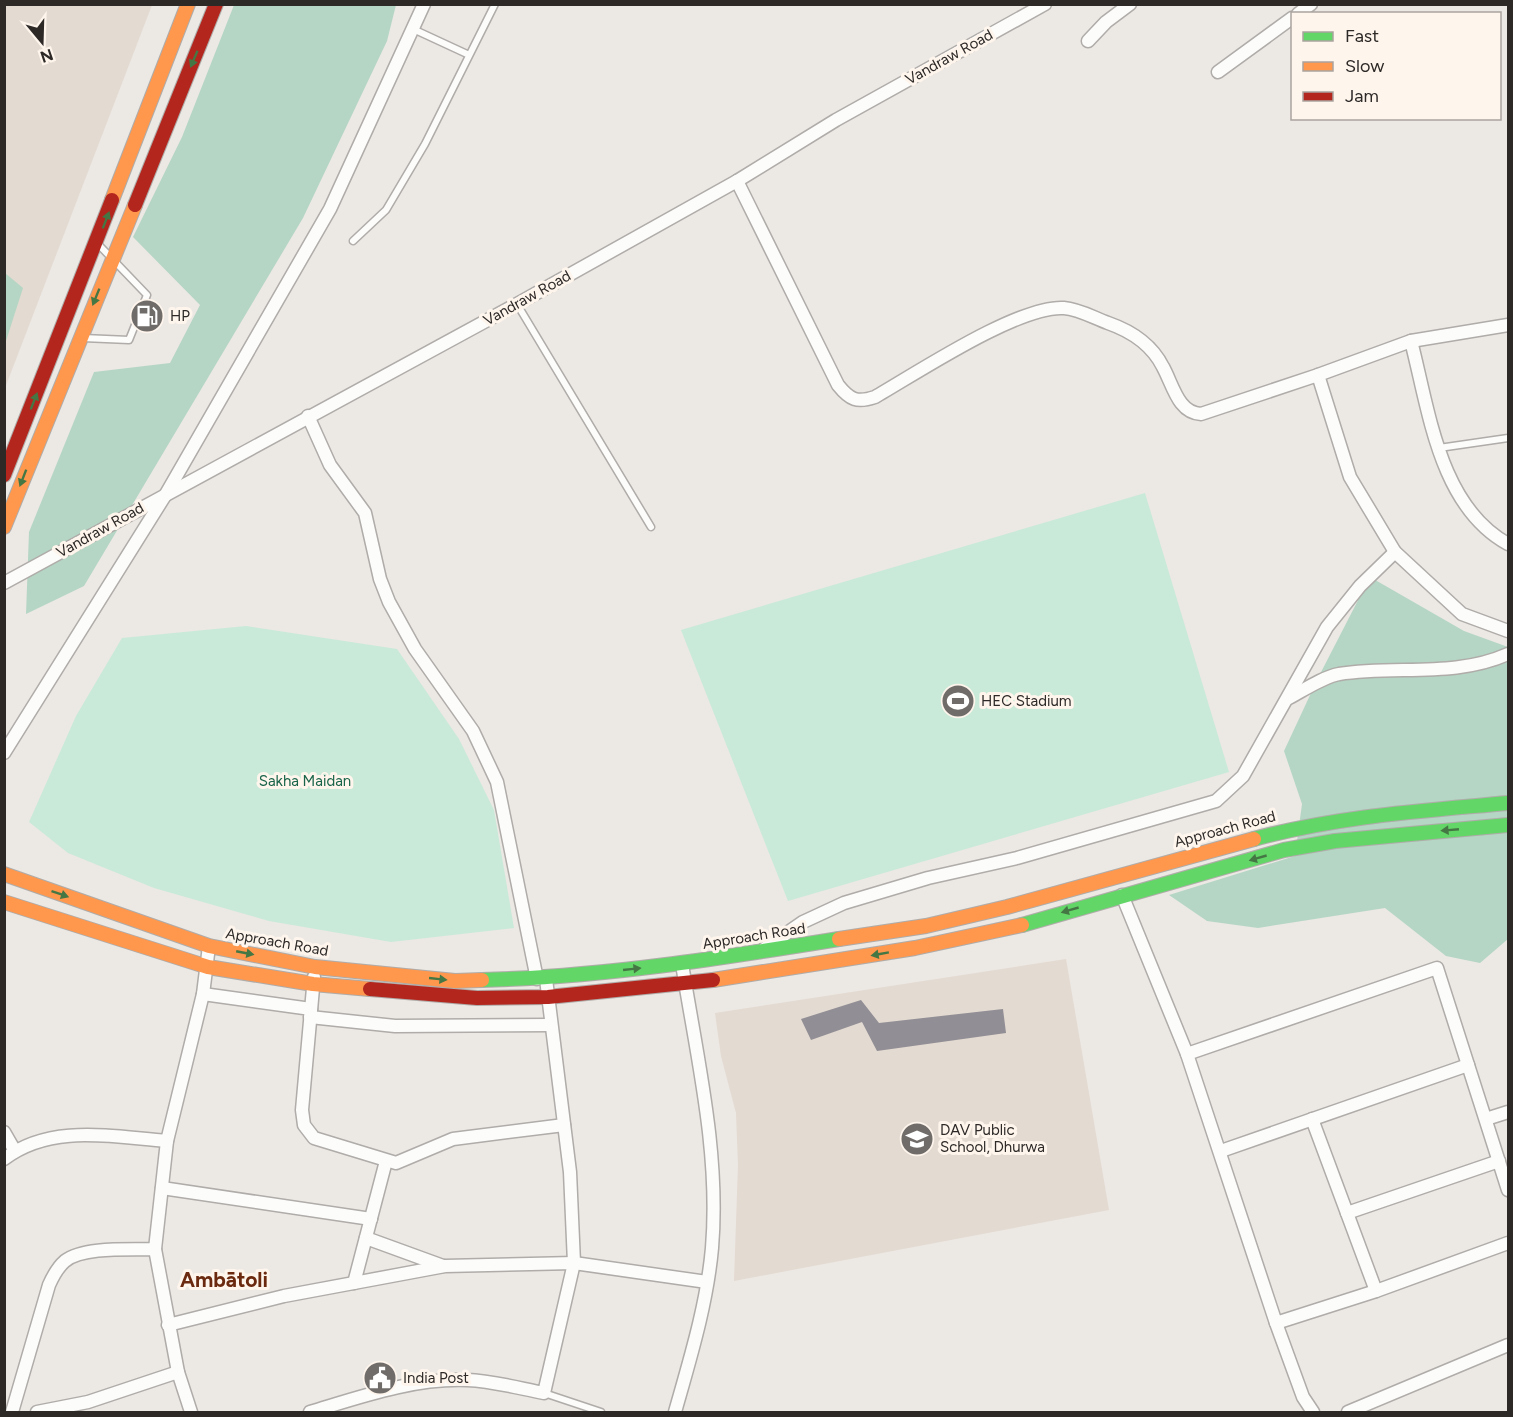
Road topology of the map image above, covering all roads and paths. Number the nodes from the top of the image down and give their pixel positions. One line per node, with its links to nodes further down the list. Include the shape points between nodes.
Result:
1 (188, 4): 14 (street, one-way to 1)
2 (216, 4): 15 (street, one-way to 15)
3 (424, 4): 8 (street)
4 (495, 4): 10 (lane)
5 (1045, 4): 12 (street, Vandraw Road, via 836,120)
6 (1130, 4): 9 (street)
7 (1291, 19): 11 (street)
8 (413, 28): 10 (lane); 25 (street, via 330,209)
9 (1088, 41)
10 (468, 54): 13 (lane, via 425,144 386,210)
11 (1218, 72)
12 (737, 182): 16 (street, Vandraw Road); 20 (street, via 838,385 856,401 875,397 1002,325 1048,309 1066,308 1089,315 1143,341 1162,365 1183,406 1195,413 1212,411)
13 (354, 241)
14 (97, 243): 15 (lane); 24 (street, one-way to 14)
15 (112, 257): 18 (street, one-way to 18); 18 (lane, via 147,295 129,340)
16 (517, 304): 21 (street, Vandraw Road); 27 (lane)
17 (1509, 325): 19 (street)
18 (79, 338): 26 (street, one-way to 26)
19 (1411, 341): 20 (street); 23 (street)
20 (1318, 375): 29 (street, via 1350,477)
21 (308, 416): 25 (street, Vandraw Road); 45 (street, via 330,465 364,513 380,579 393,610 415,649 473,730 488,761)
22 (1509, 438): 23 (lane)
23 (1439, 448): 28 (street, via 1462,499 1485,527)
24 (4, 475)
25 (166, 494): 30 (street, Vandraw Road); 34 (street)
26 (4, 527)
27 (651, 527)
28 (1509, 544)
29 (1395, 552): 31 (street, via 1462,614); 33 (street, via 1360,586 1328,627)
30 (4, 583)
31 (1509, 631)
32 (1509, 654): 33 (street, via 1489,663 1445,670 1337,674)
33 (1289, 698): 41 (street, via 1243,776 1216,801 844,903 802,922)
34 (4, 753)
35 (1509, 803): 41 (street, Approach Road, via 1371,815 1295,828 937,923)
36 (1509, 825): 38 (street, one-way to 38, via 1304,847)
37 (4, 874): 40 (street, Approach Road, one-way to 40)
38 (1122, 895): 47 (street, one-way to 47, via 1017,926 915,948); 52 (street)
39 (5, 904): 43 (street)
40 (209, 946): 43 (street); 44 (street, Approach Road, one-way to 44)
41 (760, 952): 42 (street, Approach Road)
42 (682, 964): 45 (street, Approach Road, one-way to 42); 47 (street)
43 (208, 967): 46 (street); 48 (street)
44 (315, 967): 45 (street, Approach Road, one-way to 45, via 455,981); 46 (street)
45 (541, 979): 49 (street)
46 (313, 984): 49 (street, via 477,998); 50 (street)
47 (686, 984): 49 (street); 74 (street, via 711,1150 713,1216)
48 (203, 994): 50 (street); 59 (street)
49 (548, 997): 51 (street)
50 (311, 1013): 51 (street, via 395,1026); 63 (street, via 302,1110 307,1131 320,1140)
51 (551, 1025): 57 (street)
52 (1187, 1054): 53 (street, via 1437,968); 61 (street)
53 (1468, 1065): 55 (street); 56 (street)
54 (1509, 1112): 56 (street)
55 (1312, 1119): 61 (street); 67 (street)
56 (1486, 1119): 64 (street)
57 (564, 1125): 63 (street, via 453,1139 404,1162); 72 (street)
58 (4, 1132): 60 (street)
59 (167, 1141): 60 (street, via 62,1135); 65 (street)
60 (15, 1151): 62 (street)
61 (1221, 1151): 77 (street)
62 (4, 1159)
63 (386, 1161): 68 (street)
64 (1499, 1161): 66 (street); 67 (street)
65 (162, 1188): 68 (street); 71 (street)
66 (1509, 1190)
67 (1347, 1213): 76 (street)
68 (371, 1219): 69 (street)
69 (366, 1238): 73 (street); 75 (street)
70 (1509, 1243): 76 (street)
71 (155, 1249): 78 (street); 84 (street, via 87,1253 65,1261 56,1271)
72 (574, 1263): 73 (street); 74 (street); 81 (street)
73 (445, 1266): 75 (street)
74 (707, 1282): 88 (street)
75 (354, 1283): 78 (street, via 284,1296)
76 (1376, 1291): 77 (street)
77 (1276, 1323): 83 (street)
78 (168, 1326): 80 (street)
79 (1509, 1345): 89 (street)
80 (178, 1372): 85 (street, via 88,1402); 86 (street)
81 (544, 1393): 82 (street, via 492,1383 424,1382); 87 (lane)
82 (311, 1412)
83 (1310, 1412)
84 (12, 1413)
85 (38, 1413)
86 (191, 1413)
87 (601, 1413)
88 (675, 1413)
89 (1348, 1413)

